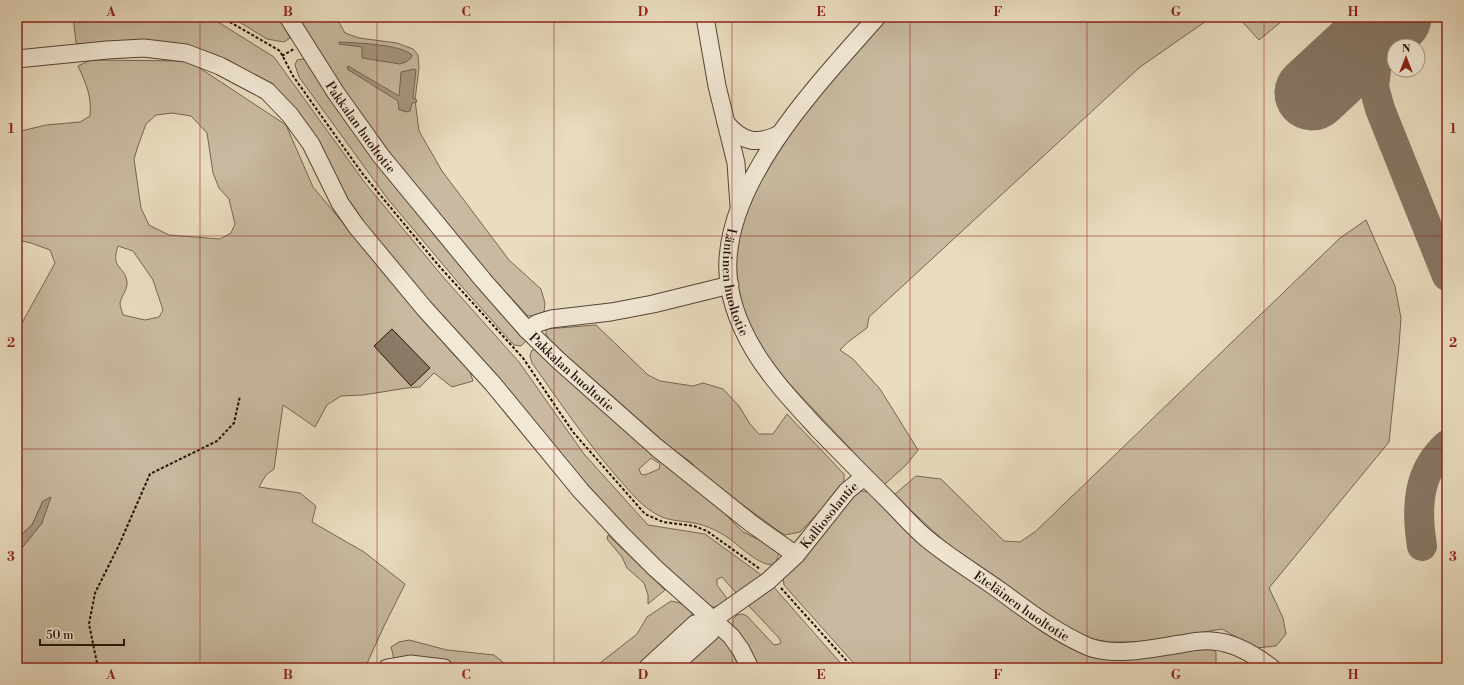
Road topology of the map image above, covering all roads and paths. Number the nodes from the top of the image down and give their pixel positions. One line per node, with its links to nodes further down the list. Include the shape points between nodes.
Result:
1 (288, 17): 9 (lane, Pakkalan huoltotie, via 380,156 482,280)
2 (705, 17): 5 (lane)
3 (877, 17): 6 (lane, Läntinen huoltotie, via 801,105)
4 (17, 59): 13 (lane, via 144,48 186,53 220,66 267,91 290,115 311,144 340,203 356,226 424,308 493,384 581,491 621,534 655,568)
5 (726, 123): 6 (lane, via 743,138 755,141 767,140); 7 (lane, via 737,168)
6 (780, 134): 7 (lane, Läntinen huoltotie, via 757,172)
7 (740, 208): 8 (lane, Läntinen huoltotie, via 728,258)
8 (730, 285): 9 (lane, via 611,312 551,319 538,323); 11 (lane, Läntinen huoltotie, via 740,322 757,355 773,378)
9 (528, 330): 12 (lane, Pakkalan huoltotie, via 656,447 752,524)
10 (240, 396): 14 (path, via 234,424 217,441 150,474 95,593 89,624)
11 (864, 477): 12 (lane, Kalliosolantie, via 847,491); 20 (lane, Eteläinen huoltotie, via 926,537 1036,617 1074,640 1104,651 1213,641 1228,644 1251,654)
12 (796, 555): 13 (lane, via 768,581)
13 (714, 619): 17 (lane, via 695,624); 18 (lane, via 711,632); 19 (lane, via 731,636)
14 (98, 668)
15 (387, 668): 16 (lane, via 410,664)
16 (444, 668)
17 (647, 668)
18 (671, 668)
19 (750, 668)
20 (1272, 668)

